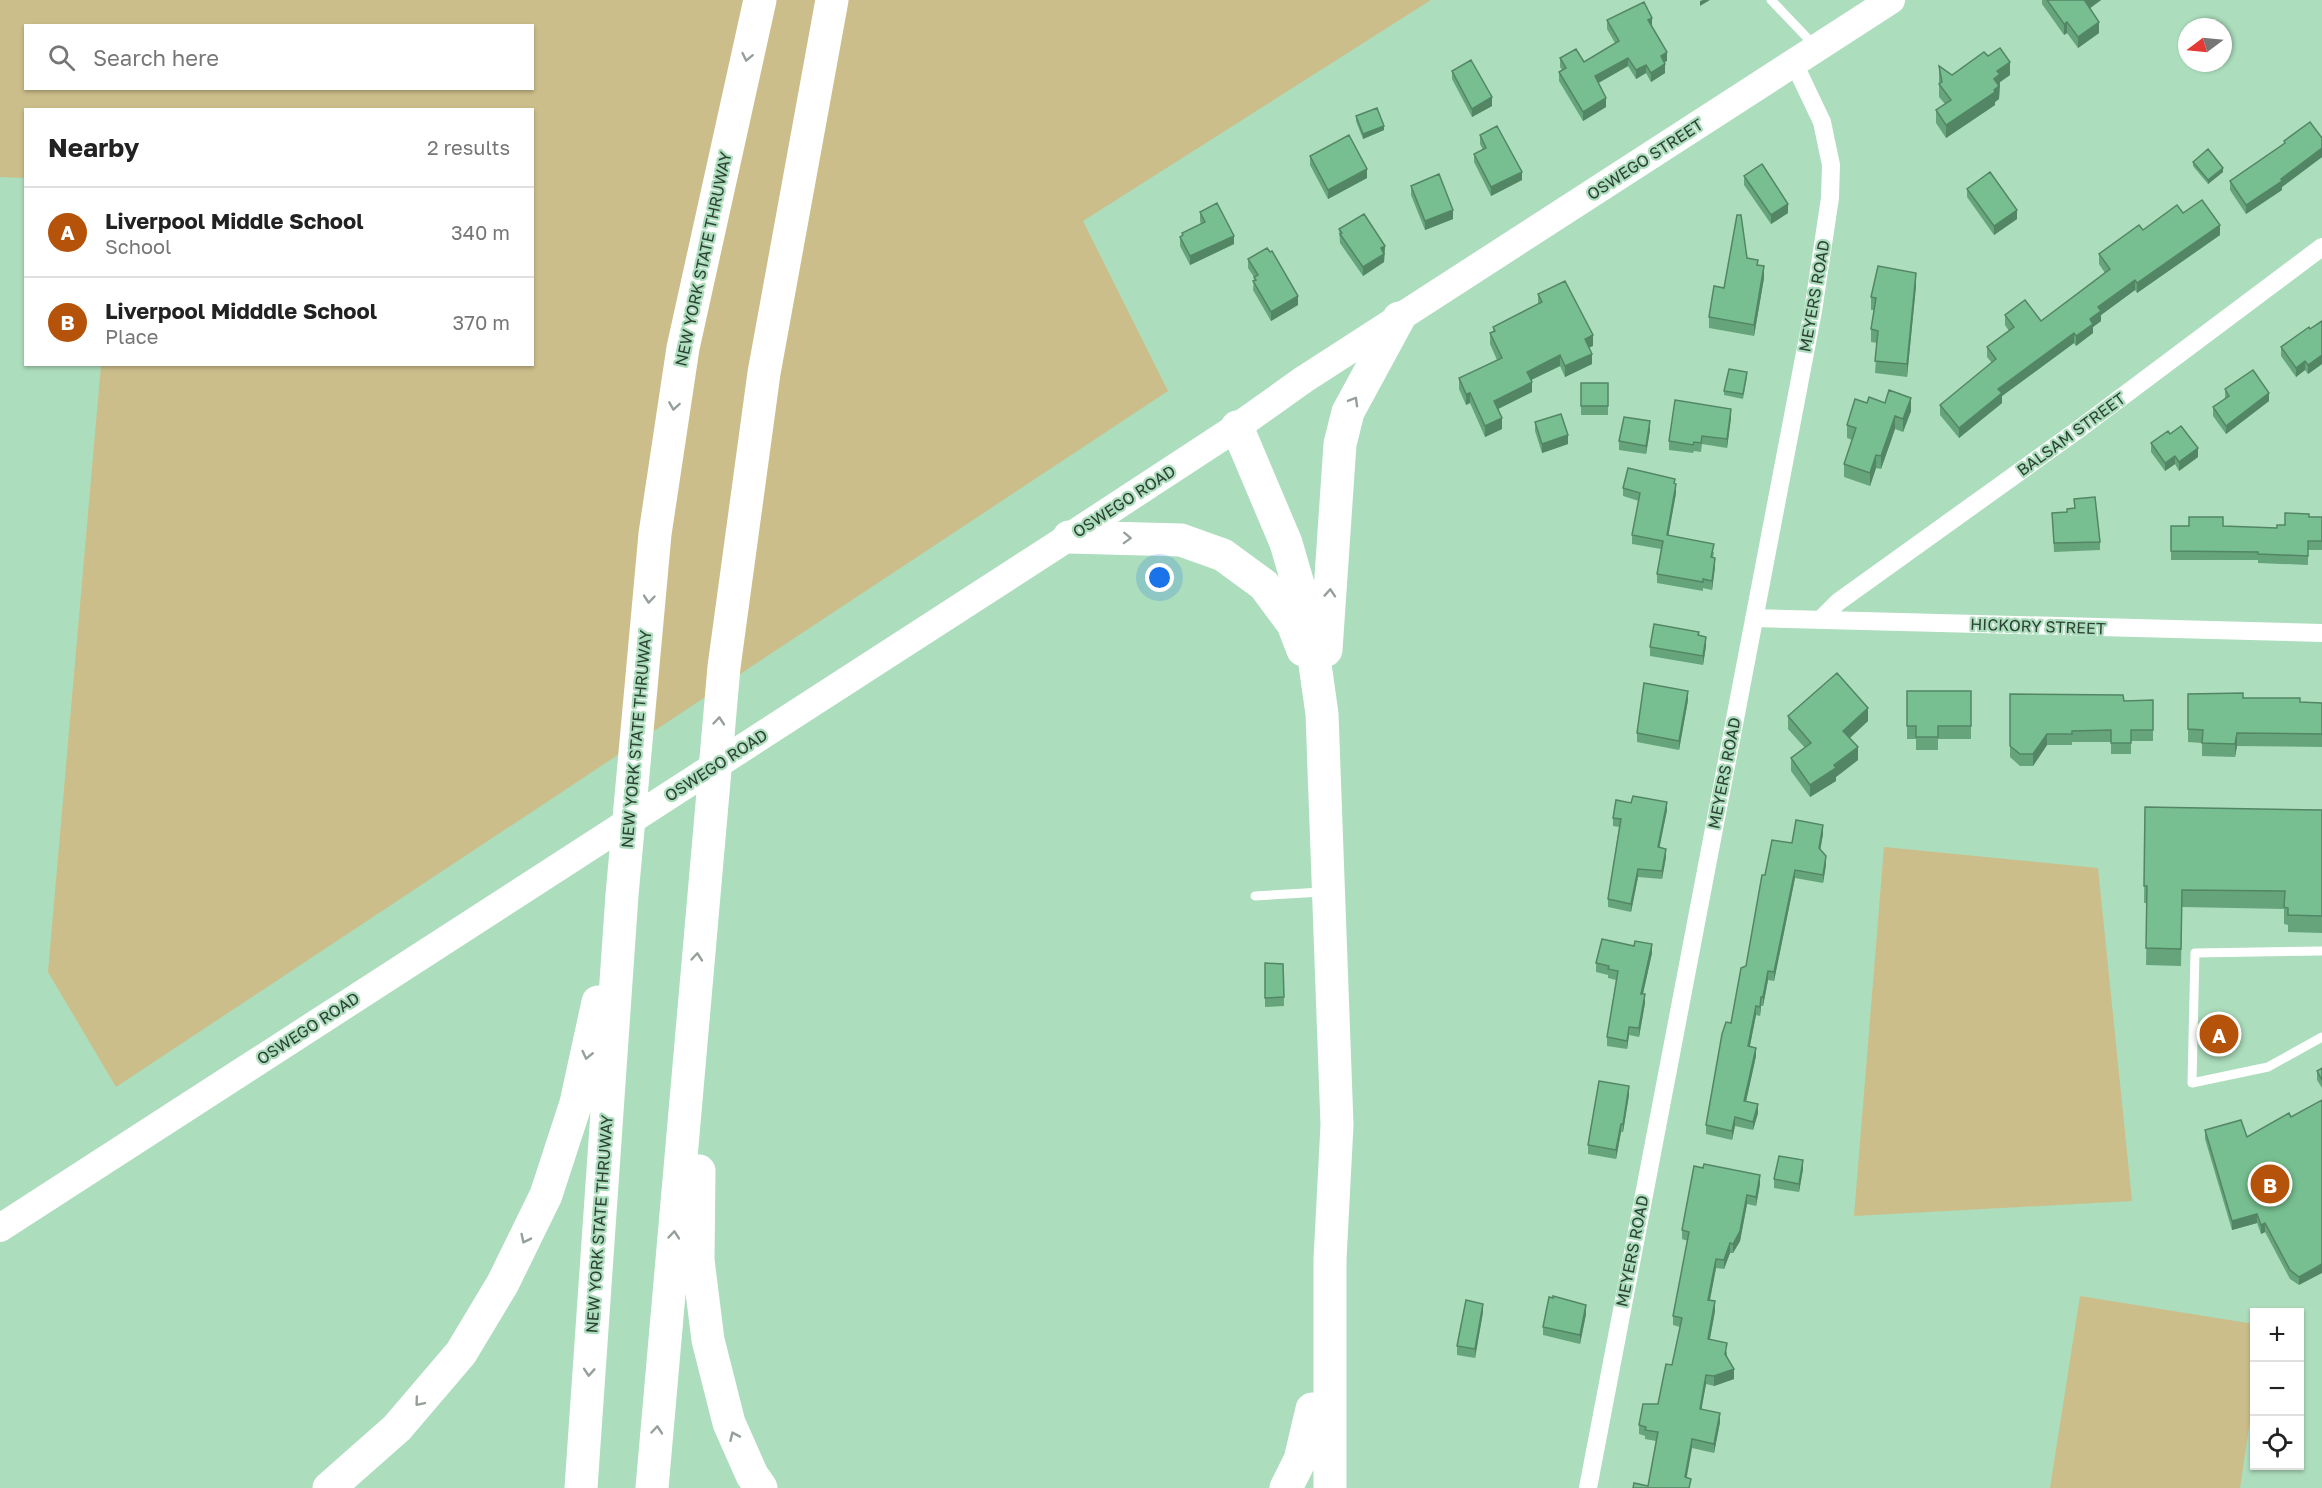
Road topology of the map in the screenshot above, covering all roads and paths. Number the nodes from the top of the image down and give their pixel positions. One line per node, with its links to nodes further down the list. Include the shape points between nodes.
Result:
1 (760, 0): 15 (highway, NEW YORK STATE THRUWAY, one-way to 15, via 677,383 655,534)
2 (832, 0): 19 (highway, one-way to 2, via 724,668 762,384)
3 (1771, 0): 5 (lane)
4 (1891, 0): 5 (main road, OSWEGO STREET)
5 (1806, 56): 7 (main road, OSWEGO STREET); 10 (street, MEYERS ROAD, via 1831,165 1830,198 1813,310)
6 (2322, 247): 11 (street, BALSAM STREET, via 1838,602)
7 (1399, 318): 8 (main road, OSWEGO ROAD); 13 (highway, one-way to 7, via 1340,444 1348,412)
8 (1237, 427): 9 (main road, OSWEGO ROAD); 13 (highway, via 1286,543 1310,622)
9 (1069, 537): 13 (highway, one-way to 13, via 1181,540 1223,555 1264,585 1293,624); 21 (main road, OSWEGO ROAD)
10 (1754, 618): 11 (street, HICKORY STREET); 30 (street, MEYERS ROAD)
11 (1820, 620): 12 (street, HICKORY STREET)
12 (2322, 633)
13 (1322, 714): 14 (highway)
14 (1329, 891): 16 (lane); 18 (highway)
15 (622, 895): 23 (highway, one-way to 23, via 576,1103 546,1195 503,1283 461,1353 404,1420); 24 (highway, NEW YORK STATE THRUWAY, one-way to 24)
16 (1255, 896)
17 (2322, 951): 20 (lane, via 2195,953 2192,1083 2268,1067)
18 (1333, 978): 22 (highway, via 1317,1108 1313,1188); 29 (highway, via 1337,1125 1330,1259)
19 (694, 994): 25 (highway, one-way to 19); 26 (highway, one-way to 19, via 729,1423 708,1340 698,1260 700,1045)
20 (2322, 1037)
21 (0, 1228)
22 (1312, 1408): 27 (highway, via 1300,1460); 28 (highway)
23 (329, 1488)
24 (581, 1488)
25 (652, 1488)
26 (761, 1488)
27 (1286, 1488)
28 (1312, 1488)
29 (1330, 1488)
30 (1588, 1488)

